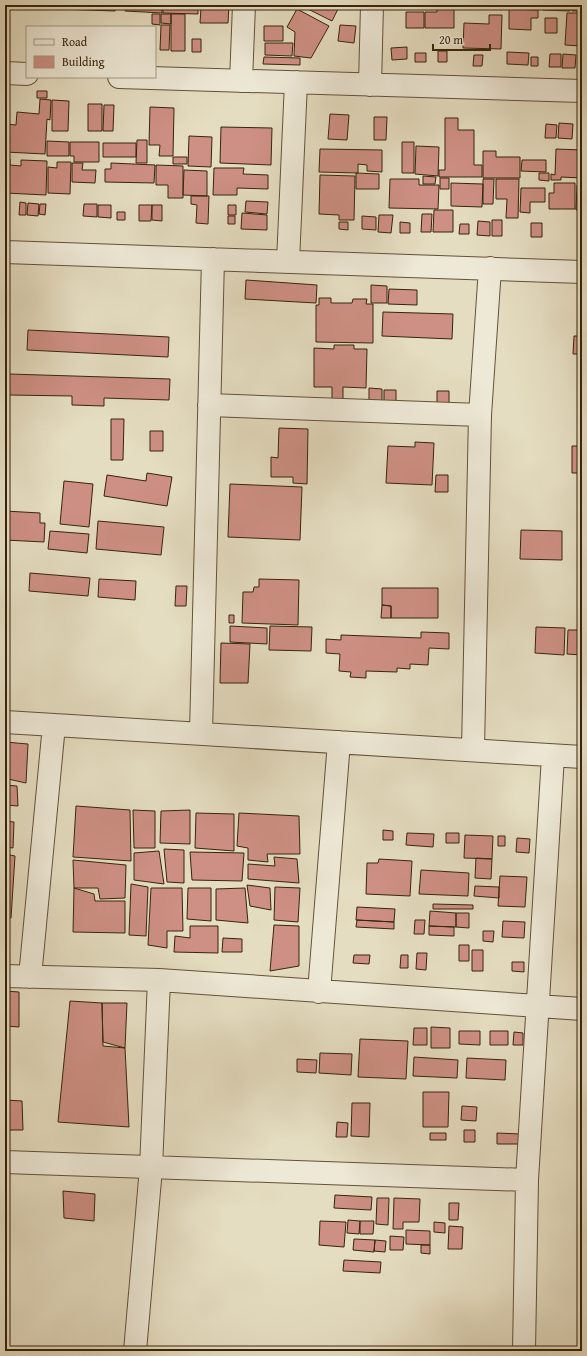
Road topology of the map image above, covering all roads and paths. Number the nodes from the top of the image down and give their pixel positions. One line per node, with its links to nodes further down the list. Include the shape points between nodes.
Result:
1 (244, 5): 6 (street)
2 (372, 5): 8 (street)
3 (5, 74): 4 (street)
4 (26, 74)
5 (150, 78): 6 (street)
6 (241, 81): 7 (street)
7 (296, 82): 8 (street); 12 (street)
8 (370, 85): 9 (street)
9 (582, 91)
10 (5, 252): 11 (street)
11 (213, 259): 12 (street); 15 (street)
12 (288, 262): 13 (street)
13 (490, 268): 14 (street); 16 (street)
14 (582, 272)
15 (209, 405): 16 (street); 19 (street)
16 (480, 415): 21 (street)
17 (5, 722): 18 (street)
18 (54, 724): 19 (street); 25 (street)
19 (201, 733): 20 (street)
20 (339, 742): 21 (street); 27 (street)
21 (473, 750): 22 (street)
22 (553, 756): 23 (street); 28 (street)
23 (582, 758)
24 (5, 976): 25 (street)
25 (30, 977): 26 (street)
26 (160, 980): 27 (street); 31 (street)
27 (320, 992): 28 (street)
28 (537, 1008): 29 (street); 32 (street)
29 (582, 1009)
30 (5, 1162): 31 (street)
31 (151, 1168): 32 (street); 33 (street)
32 (527, 1180): 34 (street)
33 (135, 1351)
34 (524, 1351)

